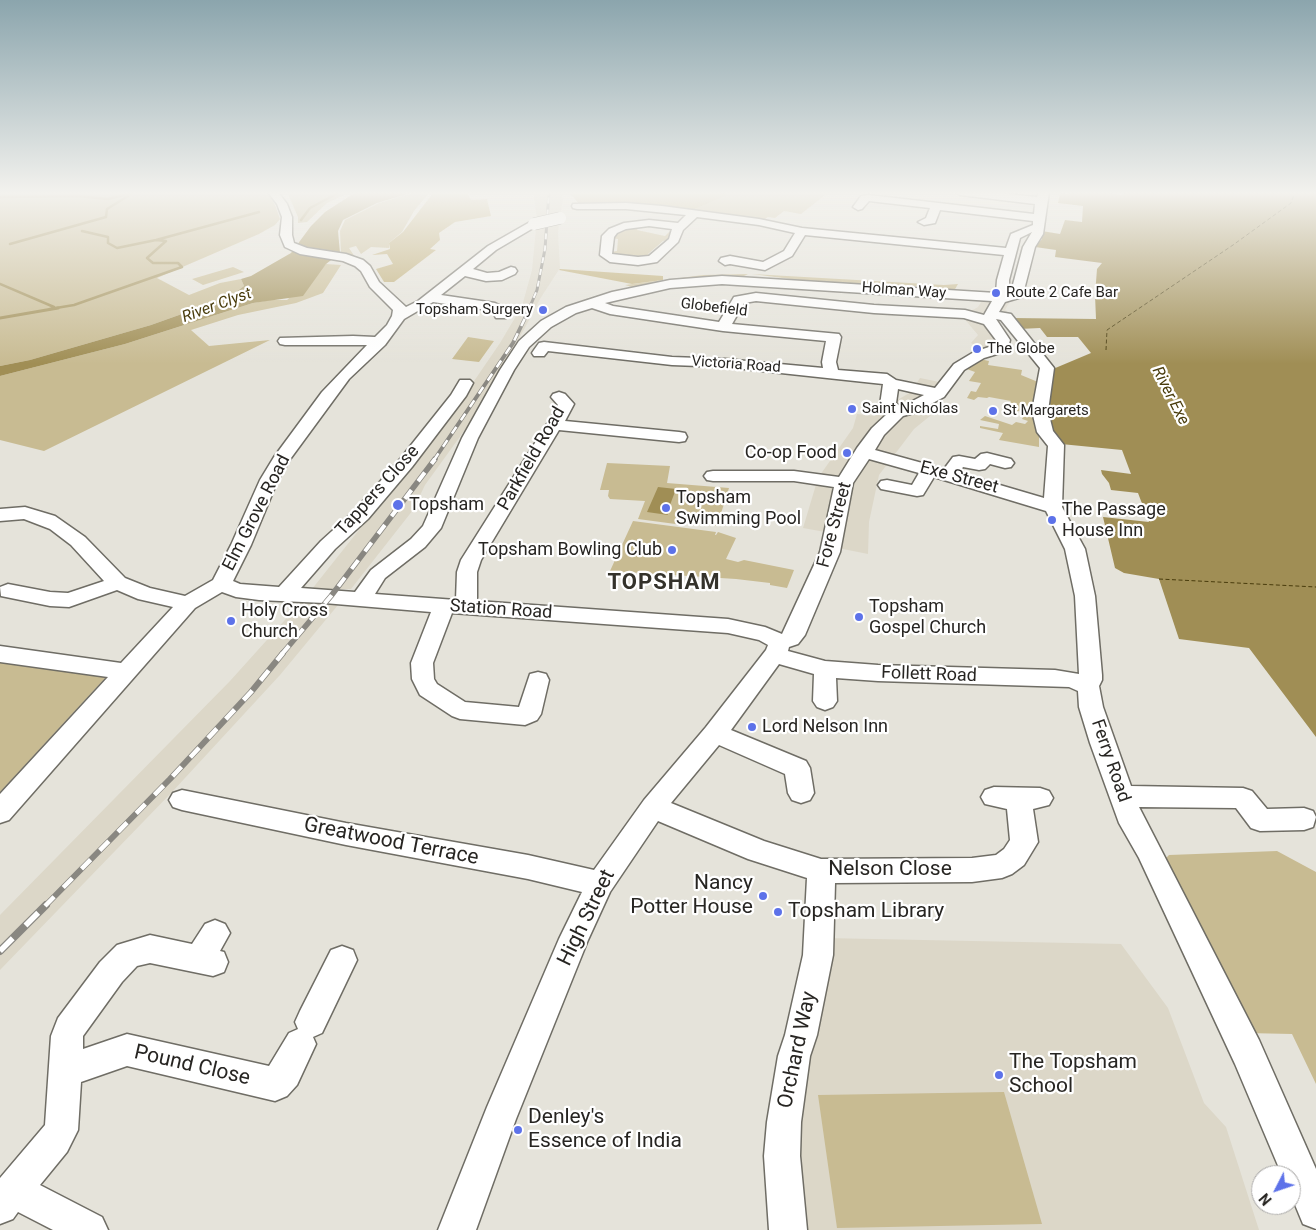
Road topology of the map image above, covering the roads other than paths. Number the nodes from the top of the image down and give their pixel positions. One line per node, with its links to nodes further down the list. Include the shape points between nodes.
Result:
1 (300, 249): 15 (street, via 354,260 366,269 374,284 400,309)
2 (490, 249): 11 (street, Elm Grove Road, bridge)
3 (607, 249): 4 (street, via 606,255 610,258 638,261 653,259)
4 (664, 249)
5 (791, 249): 9 (street, via 765,266)
6 (984, 249): 8 (street)
7 (1028, 249): 13 (street, via 1017,294)
8 (1010, 252): 13 (street)
9 (724, 261)
10 (511, 271): 11 (street, via 502,276 486,277)
11 (462, 272): 12 (street, Elm Grove Road)
12 (431, 298): 15 (street, Elm Grove Road); 16 (street, via 490,306)
13 (1000, 298): 14 (street, Holman Way, via 722,280 654,287); 17 (street)
14 (592, 302): 18 (street, Globefield, via 610,310); 43 (street, Holman Way, via 537,330 521,348 470,438 431,528 418,543 378,574)
15 (399, 316): 20 (street, Elm Grove Road)
16 (501, 316)
17 (990, 317): 18 (street, via 756,296 739,300); 25 (street, Fore Street, via 1003,340 1002,348 959,367); 37 (street, via 1006,317 1043,362 1048,373 1040,412 1045,432 1056,444)
18 (724, 326): 22 (street, Globefield, via 834,337)
19 (284, 341): 20 (street)
20 (380, 342): 40 (street, Elm Grove Road, via 344,376 283,457)
21 (542, 349): 22 (street, Victoria Road)
22 (830, 373): 24 (street, Victoria Road, via 887,379)
23 (465, 383): 42 (street, Tappers Close, via 406,463)
24 (891, 383): 25 (street, Victoria Road); 27 (street, via 888,405)
25 (939, 394): 27 (street, Fore Street)
26 (559, 397): 28 (street, Parkfield Road, via 566,404)
27 (898, 412): 30 (street, Fore Street)
28 (555, 425): 29 (street); 45 (street, Parkfield Road, via 471,560)
29 (679, 437)
30 (863, 452): 32 (street, Exe Street); 35 (street, Fore Street)
31 (1005, 463): 34 (street, via 987,458 979,466 959,460)
32 (930, 470): 34 (street, Exe Street); 36 (street, via 917,491)
33 (713, 476): 35 (street, via 794,476)
34 (948, 476): 37 (street, Exe Street)
35 (844, 483): 46 (street, Fore Street, via 830,552 794,635)
36 (887, 484)
37 (1053, 507): 51 (street, via 1075,549 1085,596 1091,675)
38 (0, 515): 39 (street, via 32,514 57,525)
39 (118, 583): 41 (street, via 81,598 62,601); 44 (street, via 145,594)
40 (221, 584): 42 (street, Station Road, via 259,594); 44 (street, Elm Grove Road)
41 (9, 590)
42 (286, 594): 43 (street, Station Road)
43 (361, 599): 45 (street, Station Road)
44 (188, 603): 49 (street, Elm Grove Road)
45 (455, 606): 46 (street, Station Road, via 728,626 765,634); 50 (street, Parkfield Road, via 422,663 423,679 428,689 460,710 525,716 529,714)
46 (777, 649): 48 (street, Follett Road); 53 (street, High Street)
47 (0, 654): 49 (street)
48 (825, 669): 51 (street, Follett Road, via 888,674 1055,678); 52 (street)
49 (127, 672): 59 (street, Elm Grove Road)
50 (538, 680)
51 (1084, 684): 55 (street, Ferry Road, via 1089,689 1102,743)
52 (825, 701)
53 (715, 733): 54 (street, via 797,768); 58 (street, High Street)
54 (801, 793)
55 (1122, 796): 60 (street, via 1244,798 1260,820); 67 (street, Ferry Road, via 1132,823 1149,851 1247,1052)
56 (1017, 798): 61 (street, Nelson Close, via 1024,842 1014,857 1002,866 972,870)
57 (182, 800): 62 (street, Greatwood Terrace)
58 (653, 807): 61 (street, Nelson Close, via 758,851); 62 (street, High Street)
59 (0, 812)
60 (1304, 818)
61 (820, 871): 70 (street, Orchard Way, via 818,955 794,1056 784,1122 782,1156)
62 (600, 884): 69 (street, High Street, via 499,1119)
63 (209, 952): 65 (street, via 150,949 135,952 122,960 69,1029)
64 (342, 960): 65 (street, Pound Close, via 306,1033 275,1084 127,1050)
65 (66, 1071): 66 (street, via 61,1130)
66 (7, 1199): 68 (street, via 62,1214)
67 (1316, 1211)
68 (89, 1230)
69 (458, 1230)
70 (788, 1230)

